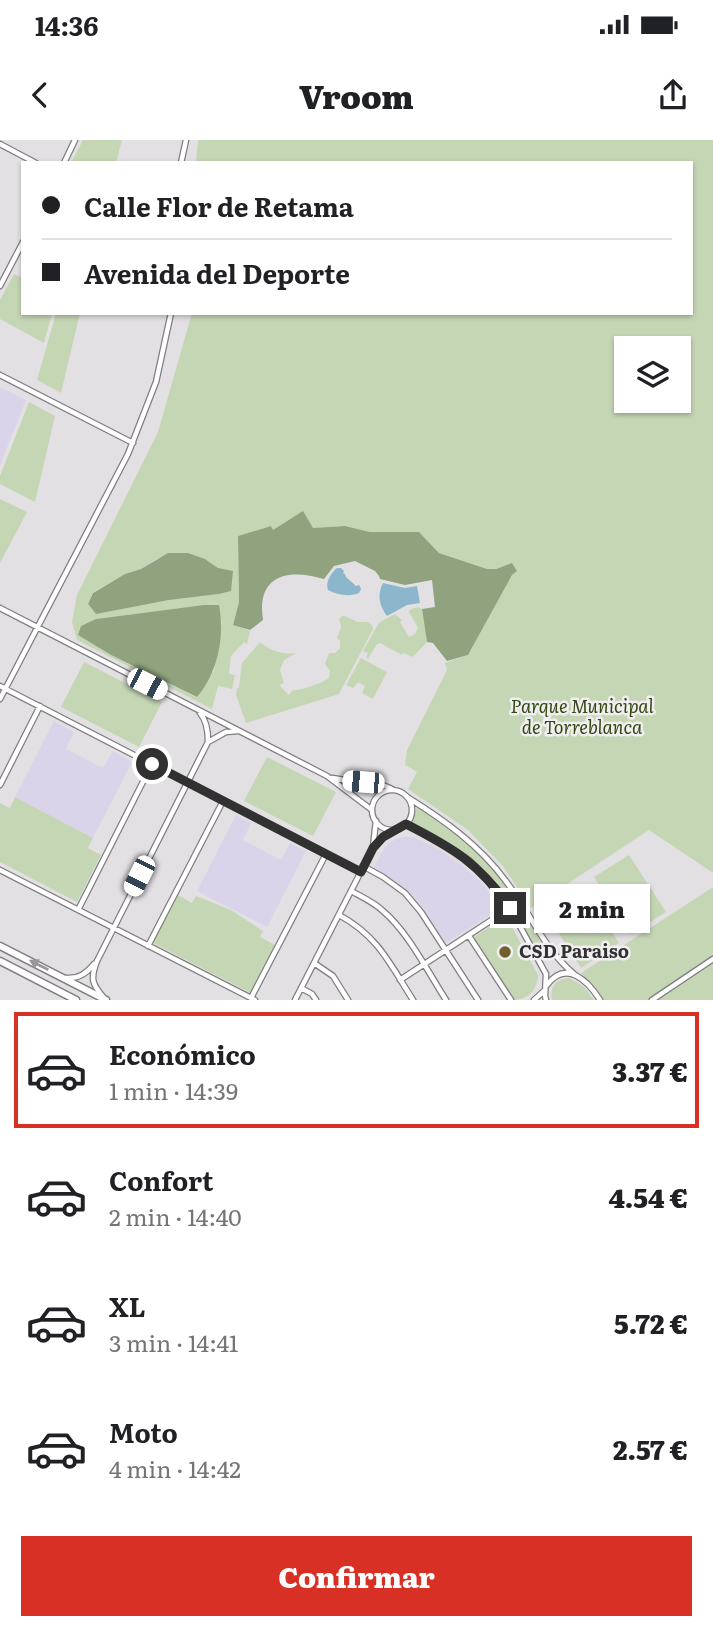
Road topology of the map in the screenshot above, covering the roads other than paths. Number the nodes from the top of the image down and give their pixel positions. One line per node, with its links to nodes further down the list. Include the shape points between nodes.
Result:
1 (75, 140): 5 (street)
2 (186, 140): 6 (street)
3 (0, 144): 4 (street)
4 (32, 161)
5 (65, 161)
6 (181, 161)
7 (21, 246): 8 (street)
8 (0, 286)
9 (171, 315): 11 (street, via 156,382)
10 (0, 374): 11 (street)
11 (132, 443): 13 (street)
12 (0, 608): 13 (street)
13 (37, 628): 14 (street); 17 (street)
14 (3, 687): 15 (street); 16 (street)
15 (0, 699)
16 (40, 706): 20 (street); 23 (street)
17 (196, 709): 18 (street); 19 (street, via 203,716)
18 (239, 731): 19 (street); 21 (street)
19 (208, 742): 22 (street)
20 (152, 764): 22 (street); 37 (street)
21 (328, 777): 24 (street); 27 (street)
22 (187, 782): 26 (street); 39 (street)
23 (0, 785)
24 (396, 791): 25 (street); 27 (street, via 380,794)
25 (407, 797): 29 (street, via 411,814); 49 (street, via 461,834 485,857 543,941)
26 (223, 801): 32 (street); 42 (street)
27 (372, 810): 28 (street)
28 (376, 821): 30 (street); 31 (street)
29 (406, 824): 30 (street); 36 (street, via 470,861)
30 (395, 829): 31 (street)
31 (373, 848): 33 (street)
32 (326, 854): 33 (street); 55 (street)
33 (362, 869): 35 (street); 43 (street, via 405,893)
34 (0, 870): 37 (street)
35 (351, 891): 38 (street); 48 (street, via 399,927)
36 (510, 908): 40 (street); 53 (street, via 546,974)
37 (78, 910): 39 (street)
38 (339, 915): 47 (street); 51 (street, via 375,942)
39 (113, 928): 42 (street); 46 (street)
40 (469, 936): 43 (street); 65 (street)
41 (0, 946): 50 (main road, one-way to 41)
42 (148, 946): 55 (street)
43 (446, 950): 48 (street); 64 (street)
44 (713, 959): 69 (street)
45 (0, 961): 54 (main road)
46 (97, 961): 50 (street, via 81,975); 58 (street, via 93,981)
47 (314, 963): 52 (street); 61 (street, via 333,976)
48 (423, 965): 51 (street); 63 (street)
49 (575, 975): 53 (street, via 555,976); 68 (street)
50 (63, 978): 58 (main road)
51 (400, 980): 62 (street)
52 (301, 988): 59 (street); 60 (street)
53 (546, 988): 66 (street); 67 (street)
54 (55, 989): 56 (street); 57 (main road)
55 (253, 999)
56 (63, 1000)
57 (76, 1000)
58 (106, 1000)
59 (295, 1000)
60 (316, 1000)
61 (348, 1000)
62 (413, 1000)
63 (446, 1000)
64 (478, 1000)
65 (511, 1000)
66 (534, 1000)
67 (546, 1000)
68 (600, 1000)
69 (652, 1000)

